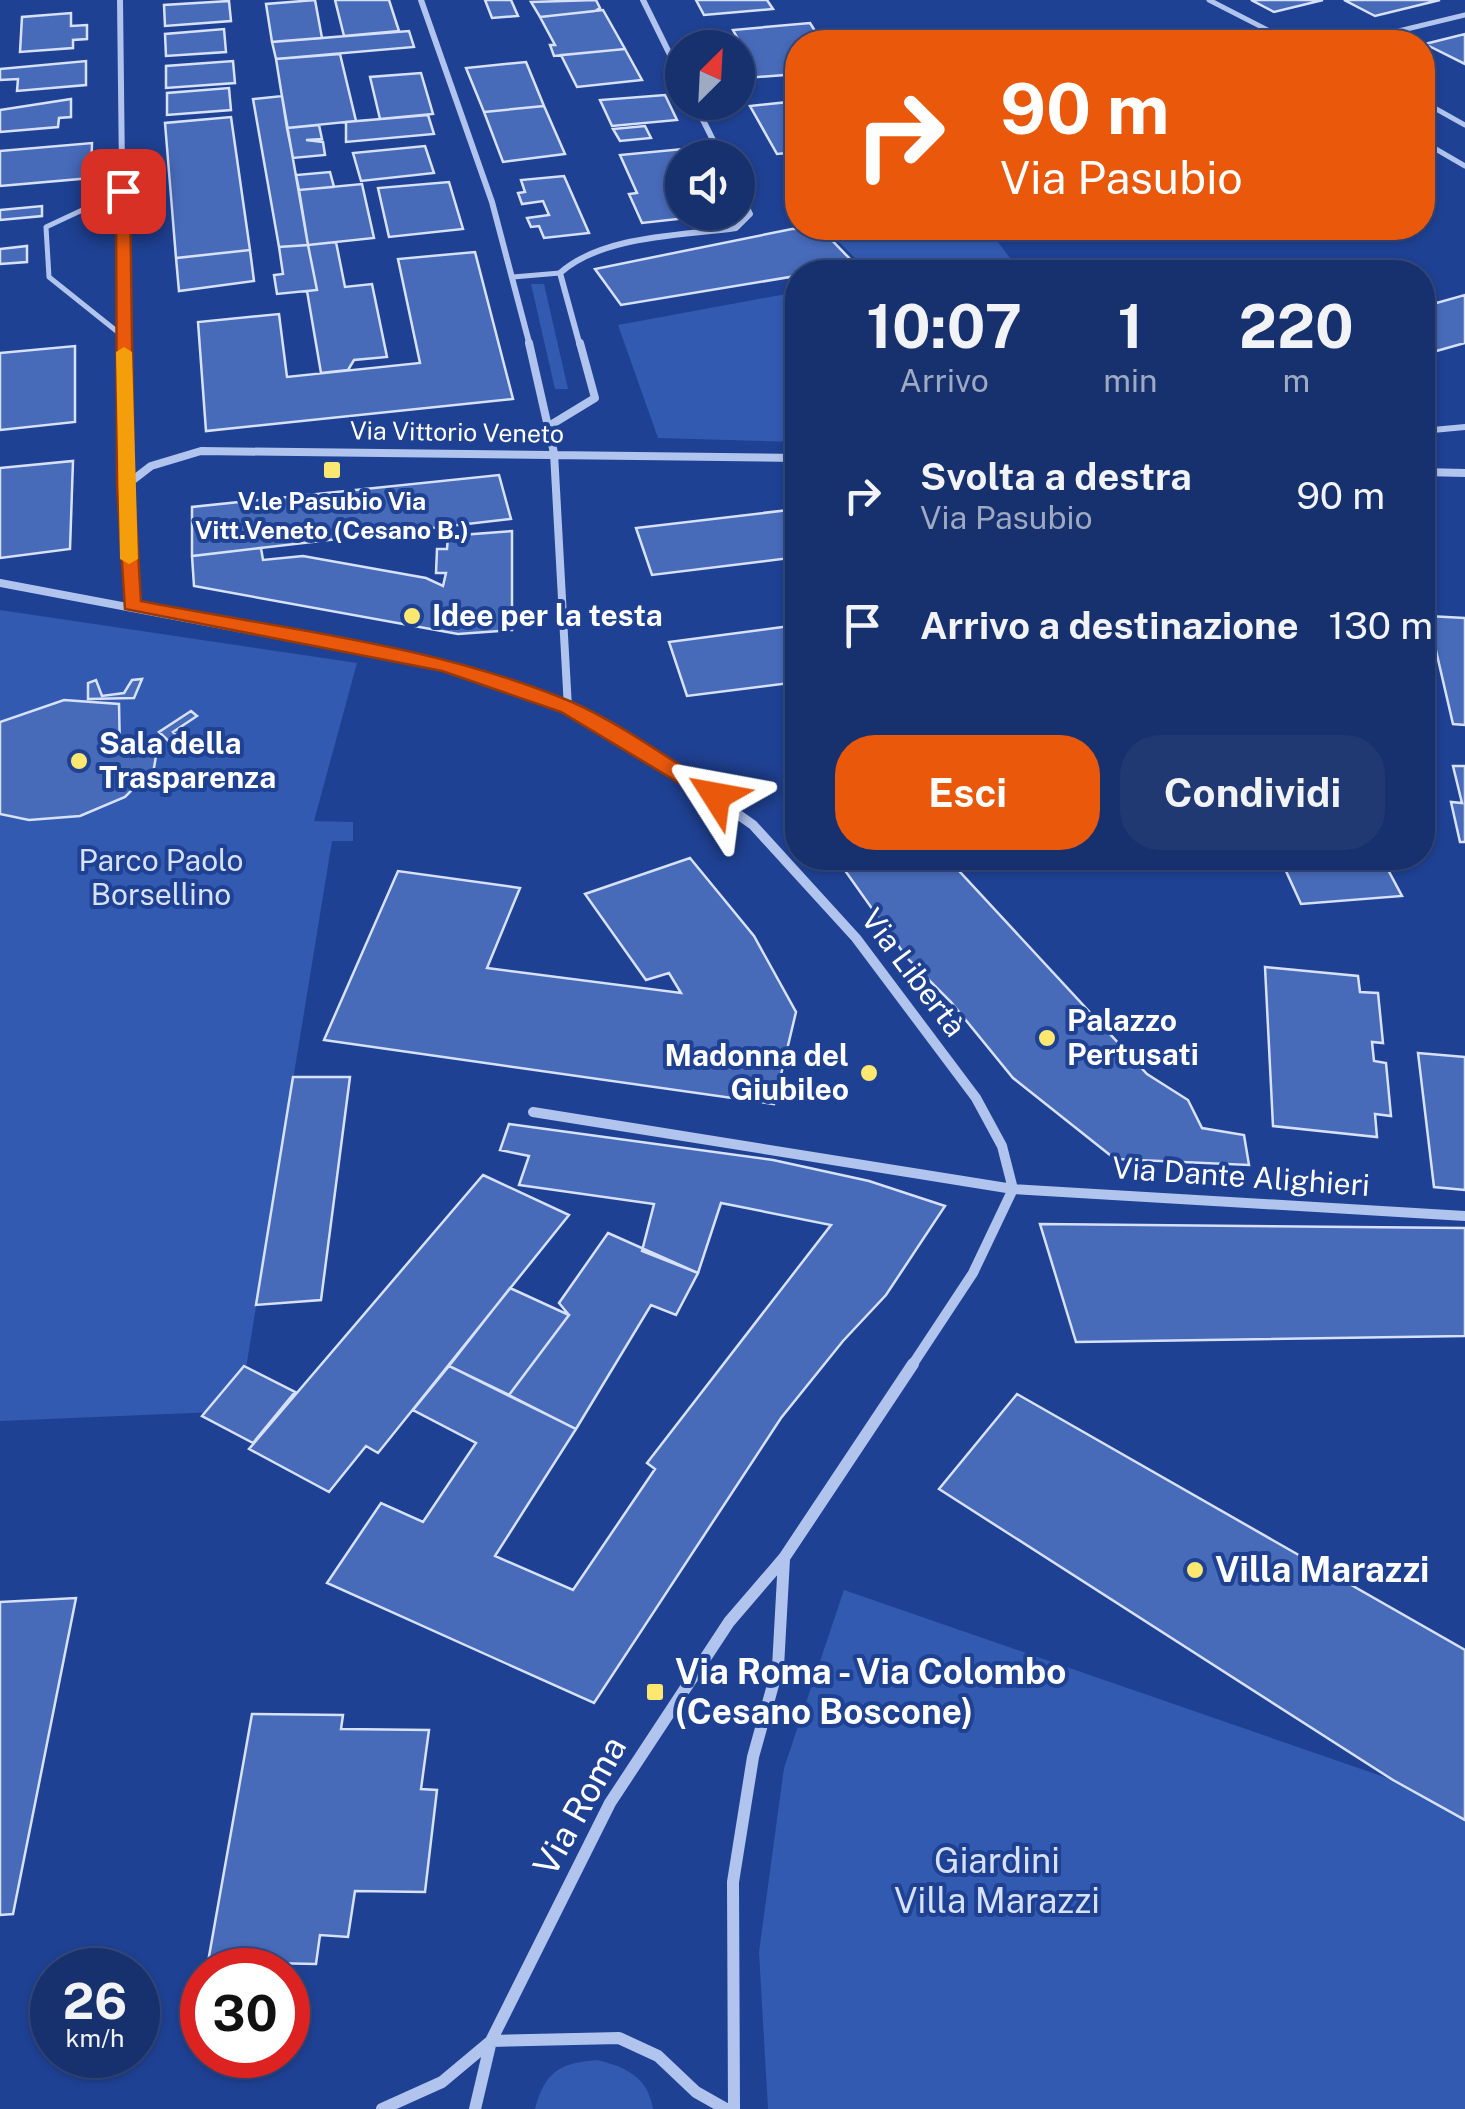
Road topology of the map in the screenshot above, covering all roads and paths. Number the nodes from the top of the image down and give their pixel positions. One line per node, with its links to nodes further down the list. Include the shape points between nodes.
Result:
1 (120, 0): 13 (street)
2 (421, 0): 16 (street)
3 (643, 0): 8 (street)
4 (1209, 0): 6 (lane)
5 (1465, 15): 7 (lane)
6 (1268, 30)
7 (1403, 30)
8 (665, 44)
9 (1435, 107): 10 (lane)
10 (1465, 124)
11 (1435, 149): 12 (lane)
12 (1465, 166)
13 (123, 191): 17 (street); 17 (lane, via 46,227 49,277)
14 (724, 230): 15 (street, via 597,252 567,263)
15 (560, 274): 16 (lane); 18 (street, via 594,398)
16 (513, 277): 18 (street)
17 (124, 337): 25 (street)
18 (548, 426): 21 (street)
19 (1465, 427): 20 (lane)
20 (1435, 430)
21 (554, 452): 22 (street, Via Vittorio Veneto); 25 (street, Via Vittorio Veneto, via 201,450 151,466); 28 (street)
22 (785, 458)
23 (1435, 472): 24 (street)
24 (1465, 472)
25 (125, 486): 27 (street)
26 (0, 583): 27 (street, Via Libertà)
27 (132, 605): 28 (street, Via Libertà, via 445,666)
28 (568, 708): 29 (street, Via Libertà, via 716,796)
29 (785, 856)
30 (797, 870): 32 (street, Via Libertà, via 976,1098 1002,1146)
31 (533, 1112): 32 (street, Via Dante Alighieri)
32 (1013, 1190): 33 (street, Via Dante Alighieri); 34 (street, Via Roma, via 973,1273)
33 (1465, 1216)
34 (784, 1558): 35 (street, Via Roma, via 729,1622 610,1803); 39 (street, via 778,1667 753,1757 733,1882)
35 (491, 2041): 36 (street, via 442,2082); 37 (street, Via Roma); 38 (street, via 620,2038 658,2056 696,2092)
36 (382, 2109)
37 (475, 2109)
38 (726, 2109)
39 (734, 2109)

